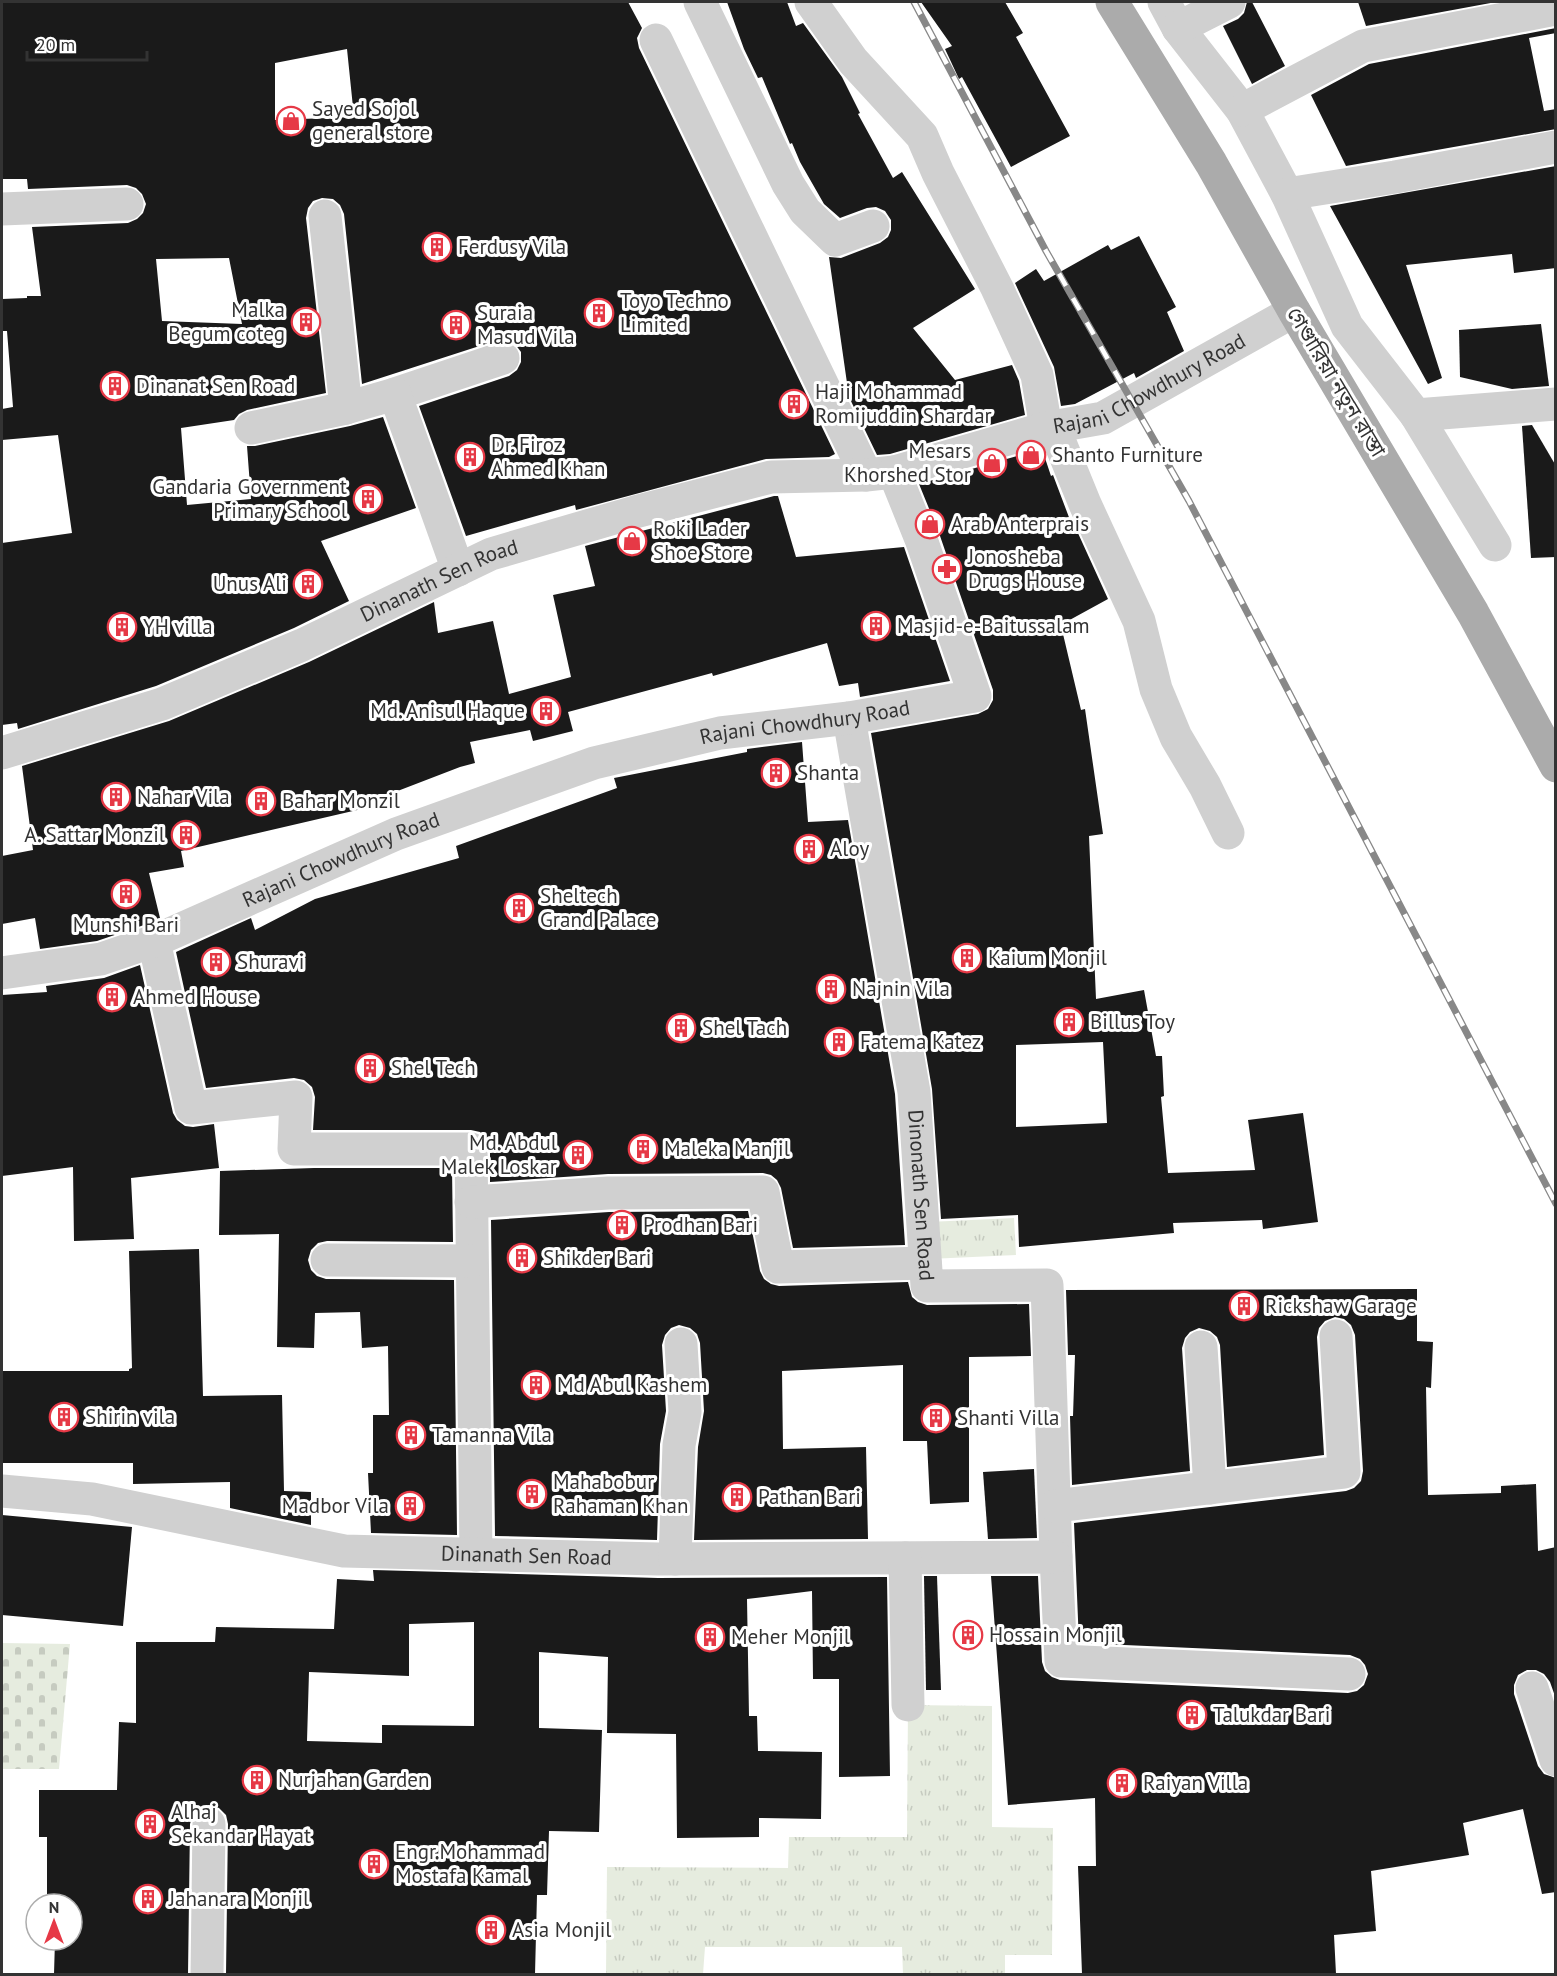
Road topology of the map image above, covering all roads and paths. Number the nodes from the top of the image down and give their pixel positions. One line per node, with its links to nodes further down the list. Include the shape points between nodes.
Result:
1 (700, 2): 14 (street, via 788,184 805,211 835,240)
2 (811, 2): 22 (street, via 853,61 922,136 1037,375)
3 (1112, 2): 15 (main road, গেণ্ডারিয়া নতুন রাস্তা, via 1211,163)
4 (1229, 2): 6 (street)
5 (1556, 9): 8 (street, via 1363,46)
6 (1171, 15): 8 (street)
7 (656, 40): 23 (street)
8 (1242, 110): 10 (street)
9 (1556, 147): 10 (street)
10 (1287, 194): 20 (street, via 1347,326)
11 (127, 204): 12 (street)
12 (2, 209)
13 (326, 216): 19 (street)
14 (873, 226)
15 (1294, 311): 22 (street, Rajani Chowdhury Road, via 1103,418); 28 (main road, গেণ্ডারিয়া নতুন রাস্তা, via 1473,613)
16 (504, 358): 17 (street)
17 (395, 394): 19 (street); 25 (street)
18 (1556, 404): 20 (street)
19 (346, 408): 21 (street)
20 (1416, 415): 24 (street)
21 (251, 428)
22 (1050, 428): 23 (street, Rajani Chowdhury Road); 29 (street, via 1139,621 1156,689 1176,738)
23 (880, 474): 25 (street, Dinanath Sen Road, via 771,477 491,554); 26 (street, Rajani Chowdhury Road, via 921,539 975,696)
24 (1495, 545)
25 (458, 570): 27 (street, Dinanath Sen Road, via 302,645 162,704)
26 (849, 718): 30 (street, Rajani Chowdhury Road, via 720,733 594,763 396,834); 35 (street, Dinonath Sen Road, via 914,1092)
27 (2, 753)
28 (1556, 766)
29 (1228, 833)
30 (153, 941): 31 (street, Rajani Chowdhury Road, via 101,959); 32 (street, via 191,1108 296,1097 294,1149 471,1149)
31 (2, 973)
32 (471, 1202): 34 (street); 35 (street, via 608,1193 763,1192 778,1267)
33 (327, 1260): 34 (street)
34 (471, 1261): 42 (street)
35 (925, 1263): 41 (street, Dinonath Sen Road, via 927,1286 1047,1285)
36 (1336, 1336): 39 (street, via 1344,1472)
37 (681, 1344): 45 (street, via 685,1412 679,1445)
38 (1201, 1347): 39 (street)
39 (1210, 1488): 41 (street)
40 (2, 1491): 42 (street, Dinanath Sen Road, via 92,1499 344,1551)
41 (1055, 1506): 43 (street, Dinonath Sen Road)
42 (476, 1555): 45 (street, Dinanath Sen Road)
43 (1056, 1557): 44 (street, Dinanath Sen Road); 46 (street, Dinonath Sen Road, via 1061,1660)
44 (905, 1558): 45 (street, Dinanath Sen Road); 48 (street)
45 (675, 1559)
46 (1349, 1674)
47 (1532, 1688): 49 (street)
48 (908, 1705)
49 (1556, 1760)
50 (209, 1824): 51 (street)
51 (207, 1974)

